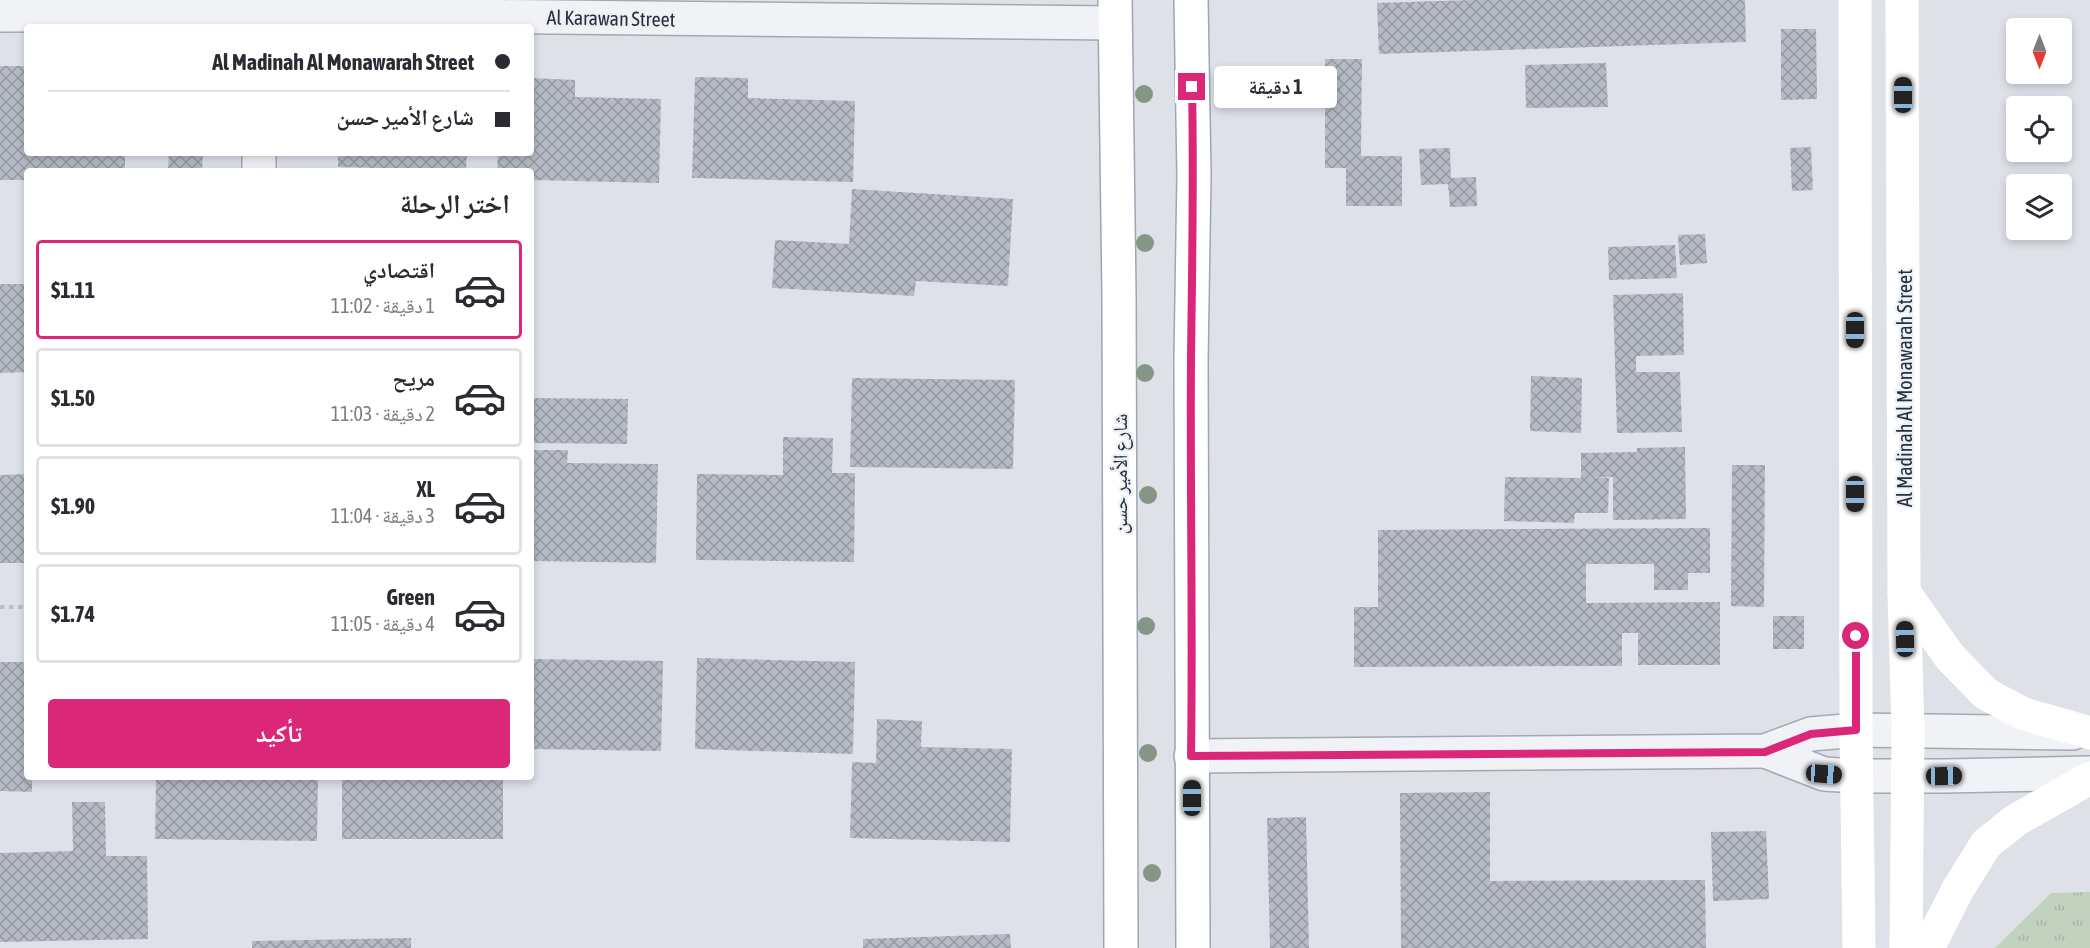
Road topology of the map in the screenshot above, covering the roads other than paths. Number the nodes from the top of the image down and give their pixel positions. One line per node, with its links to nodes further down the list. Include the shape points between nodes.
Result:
1 (1191, 0): 13 (main road)
2 (1855, 0): 9 (main road)
3 (1902, 0): 8 (main road, Al Madinah Al Monawarah Street)
4 (602, 9): 5 (street, Al Karawan Street); 7 (street, Al Karawan Street)
5 (1115, 12): 17 (main road, شارع الأمير حسن)
6 (0, 15): 7 (street, Al Karawan Street)
7 (260, 21)
8 (1904, 592): 10 (main road, Al Madinah Al Monawarah Street); 11 (main road, via 1950,657 1986,694 2024,714)
9 (1856, 730): 10 (street); 12 (street, via 1811,734); 14 (main road)
10 (1908, 731): 11 (street); 15 (main road, Al Madinah Al Monawarah Street)
11 (2090, 733)
12 (1765, 752): 13 (street); 14 (street, via 1824,774)
13 (1191, 756): 18 (main road)
14 (1857, 776): 15 (street); 19 (main road)
15 (1908, 776): 16 (street); 20 (main road, Al Madinah Al Monawarah Street)
16 (2090, 776): 21 (main road, via 2016,820 1986,844)
17 (1121, 948)
18 (1193, 948)
19 (1859, 948)
20 (1906, 948)
21 (1928, 948)

